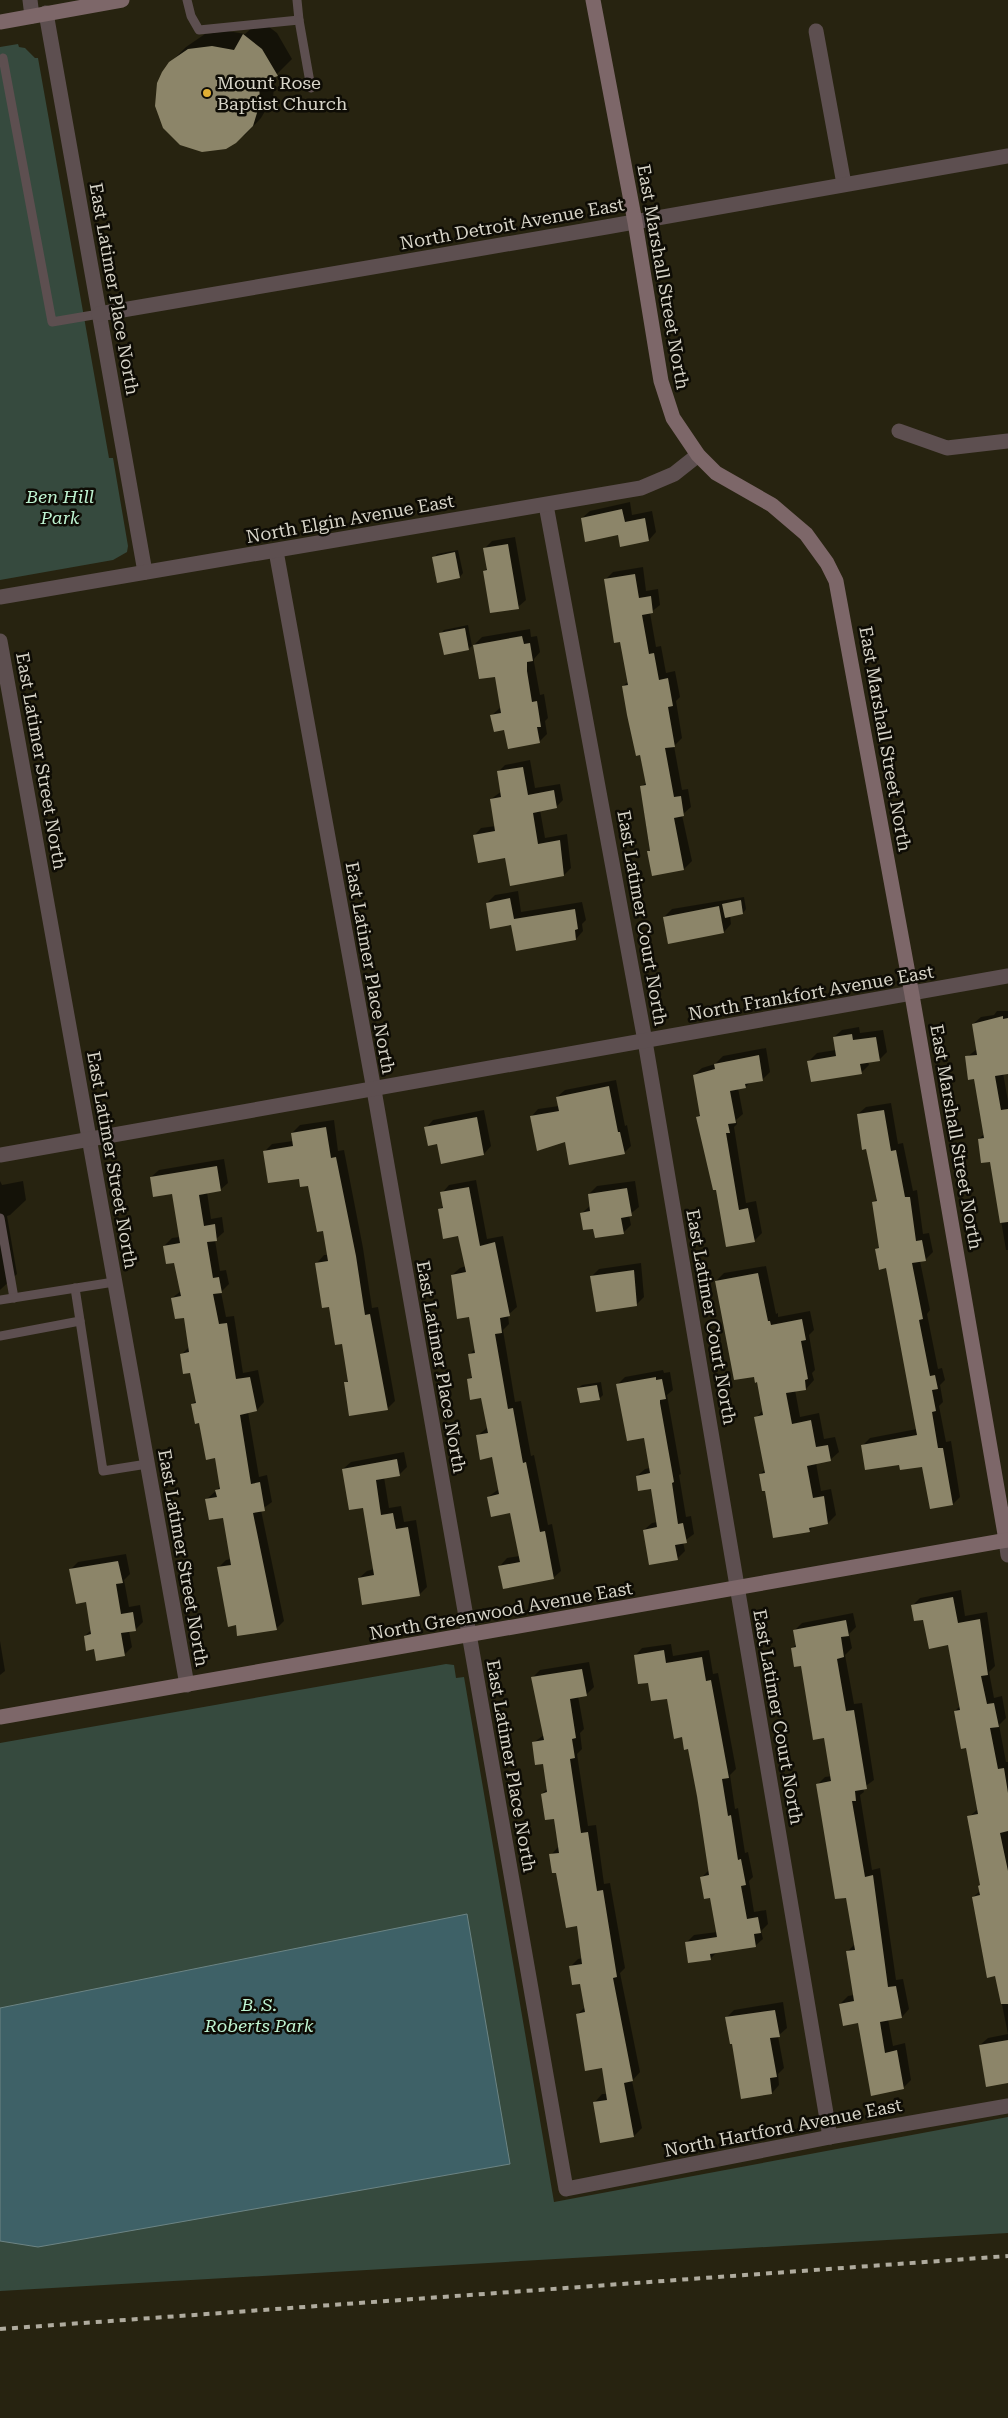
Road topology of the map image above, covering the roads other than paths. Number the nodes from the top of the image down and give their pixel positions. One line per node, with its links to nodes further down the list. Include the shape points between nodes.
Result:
1 (30, 0): 6 (street, East Latimer Place North)
2 (122, 0): 6 (street)
3 (187, 0): 7 (lane, via 198,30)
4 (297, 0): 7 (lane)
5 (593, 0): 14 (street, East Marshall Street North)
6 (39, 15): 8 (street); 15 (street, East Latimer Place North)
7 (299, 20): 11 (lane)
8 (0, 22)
9 (816, 31): 13 (street)
10 (3, 58): 15 (lane, North Detroit Avenue East, via 52,322)
11 (311, 88)
12 (1008, 156): 13 (street, North Detroit Avenue East)
13 (844, 184): 14 (street, North Detroit Avenue East)
14 (635, 222): 15 (street, North Detroit Avenue East); 18 (street, East Marshall Street North, via 666,399 682,434)
15 (99, 314): 21 (street, East Latimer Place North)
16 (900, 431): 17 (street, via 947,448)
17 (1008, 441)
18 (698, 455): 19 (street, North Elgin Avenue East, via 674,474 641,488); 25 (street, East Marshall Street North, via 716,473 792,520 816,547 836,581)
19 (546, 505): 20 (street, North Elgin Avenue East); 26 (street, East Latimer Court North)
20 (276, 552): 21 (street, North Elgin Avenue East); 27 (street, East Latimer Place North)
21 (146, 572): 22 (street, North Elgin Avenue East)
22 (0, 597)
23 (0, 641): 28 (street, East Latimer Street North)
24 (1008, 976): 25 (street, North Frankfort Avenue East)
25 (912, 995): 26 (street, North Frankfort Avenue East); 38 (street, East Marshall Street North)
26 (645, 1041): 27 (street, North Frankfort Avenue East); 39 (street, East Latimer Court North)
27 (374, 1090): 28 (street, North Frankfort Avenue East); 40 (street, East Latimer Place North)
28 (91, 1140): 29 (street, North Frankfort Avenue East); 31 (street, East Latimer Street North)
29 (0, 1155)
30 (0, 1218): 33 (lane)
31 (114, 1282): 32 (lane); 37 (street, East Latimer Street North)
32 (75, 1288): 33 (lane); 35 (lane)
33 (14, 1298): 34 (lane)
34 (0, 1300)
35 (80, 1321): 36 (lane); 37 (lane, via 103,1471)
36 (0, 1336)
37 (147, 1464): 41 (street, East Latimer Street North)
38 (1007, 1545): 39 (street, North Greenwood Avenue East)
39 (737, 1588): 40 (street, North Greenwood Avenue East); 44 (street, East Latimer Court North)
40 (469, 1636): 41 (street, North Greenwood Avenue East); 45 (street, East Latimer Place North)
41 (188, 1685): 42 (street, North Greenwood Avenue East)
42 (0, 1717)
43 (1008, 2106): 44 (street, North Hartford Avenue East)
44 (830, 2137): 45 (street, North Hartford Avenue East)
45 (566, 2190)

